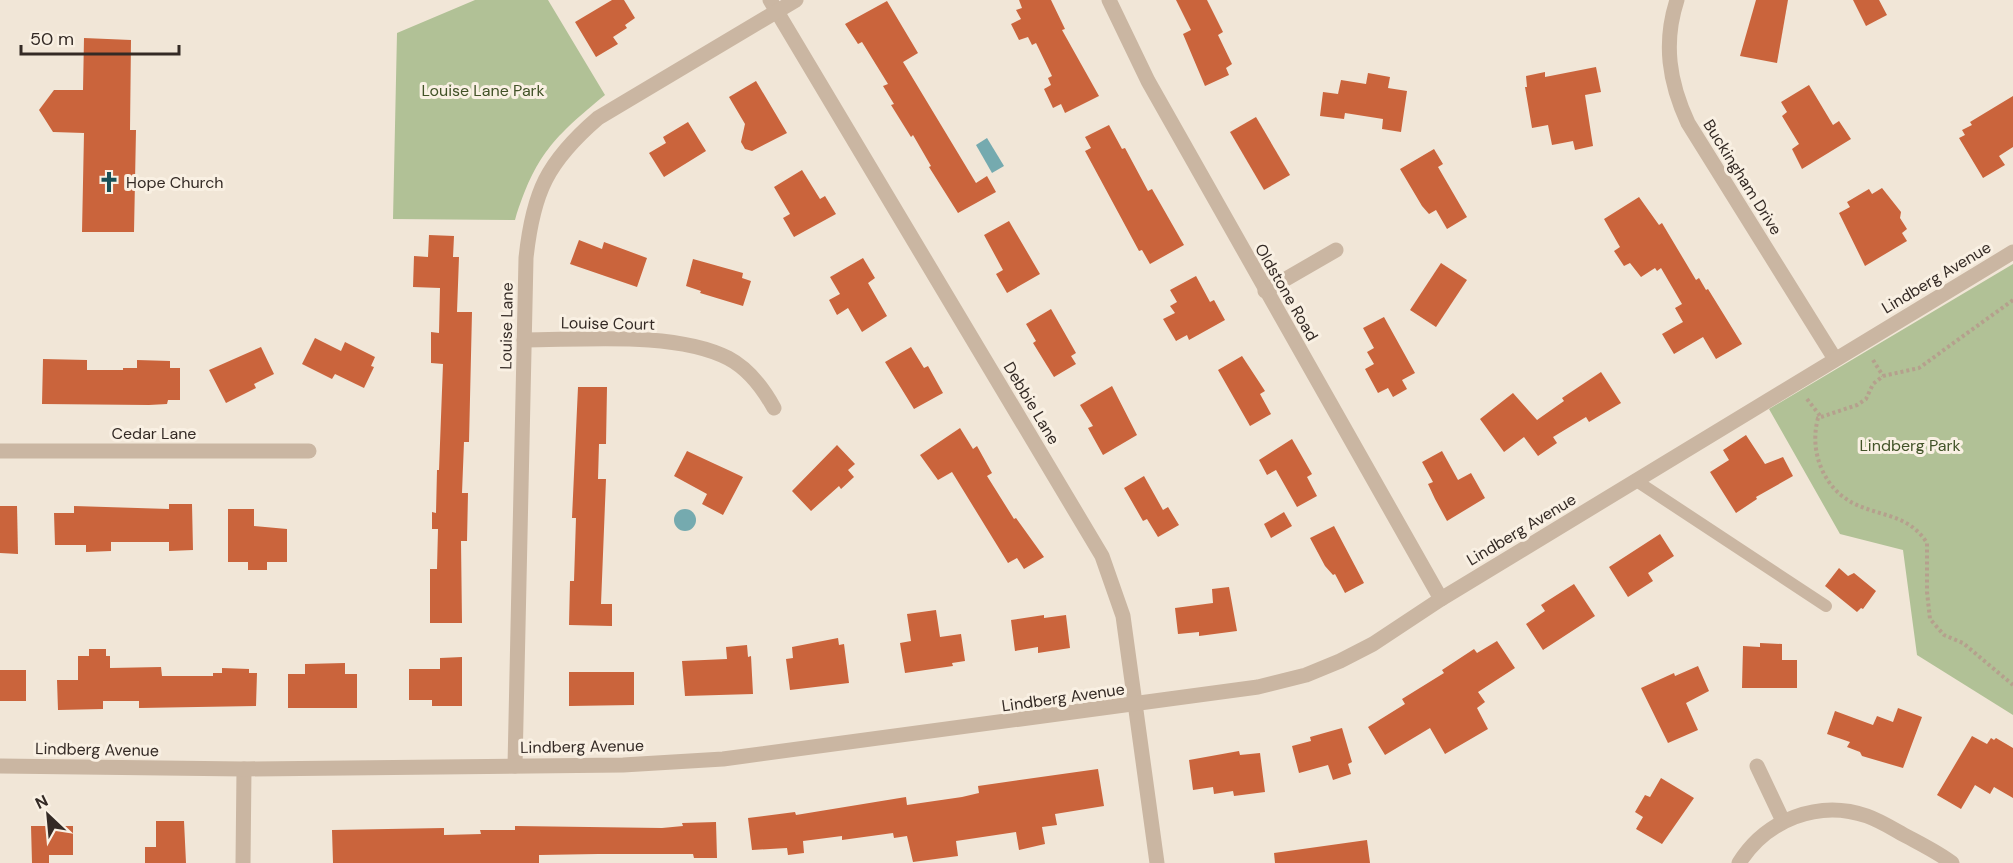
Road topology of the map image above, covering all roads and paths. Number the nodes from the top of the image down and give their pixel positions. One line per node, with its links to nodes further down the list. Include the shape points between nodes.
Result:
1 (796, 0): 4 (street, Louise Lane)
2 (1109, 0): 7 (street, Oldstone Road, via 1148,81)
3 (1677, 0): 10 (street, Buckingham Drive, via 1668,44 1677,100)
4 (773, 6): 9 (street, Louise Lane, via 598,118 554,161 529,224); 22 (street, Debbie Lane, via 1102,556 1123,616)
5 (1336, 250): 7 (street)
6 (2013, 252): 10 (street, Lindberg Avenue)
7 (1265, 291): 19 (street, Oldstone Road)
8 (2013, 300): 12 (path, via 1919,368)
9 (524, 340): 14 (street, Louise Court, via 635,339 714,352 750,374); 24 (street, Louise Lane)
10 (1835, 359): 18 (street, Lindberg Avenue)
11 (1873, 360): 12 (path)
12 (1883, 376): 15 (path, via 1857,405)
13 (1807, 399): 15 (path)
14 (774, 408)
15 (1821, 417): 21 (path, via 1814,432 1817,460 1837,493 1853,506 1910,522 1921,532 1927,543 1930,619 1944,635 1963,643)
16 (0, 451): 17 (street, Cedar Lane)
17 (309, 452)
18 (1635, 480): 19 (street, Lindberg Avenue); 20 (lane)
19 (1441, 598): 22 (street, Lindberg Avenue, via 1373,644 1306,675 1258,687)
20 (1826, 606)
21 (2013, 685)
22 (1137, 705): 24 (street, Lindberg Avenue, via 723,759); 29 (street, Debbie Lane)
23 (0, 766): 26 (street, Lindberg Avenue)
24 (515, 766): 26 (street, Lindberg Avenue)
25 (1757, 766): 27 (street)
26 (244, 769): 28 (street)
27 (1783, 821): 30 (street, via 1764,833); 31 (street, via 1827,810 1869,816)
28 (243, 863)
29 (1157, 863)
30 (1739, 863)
31 (1952, 863)

